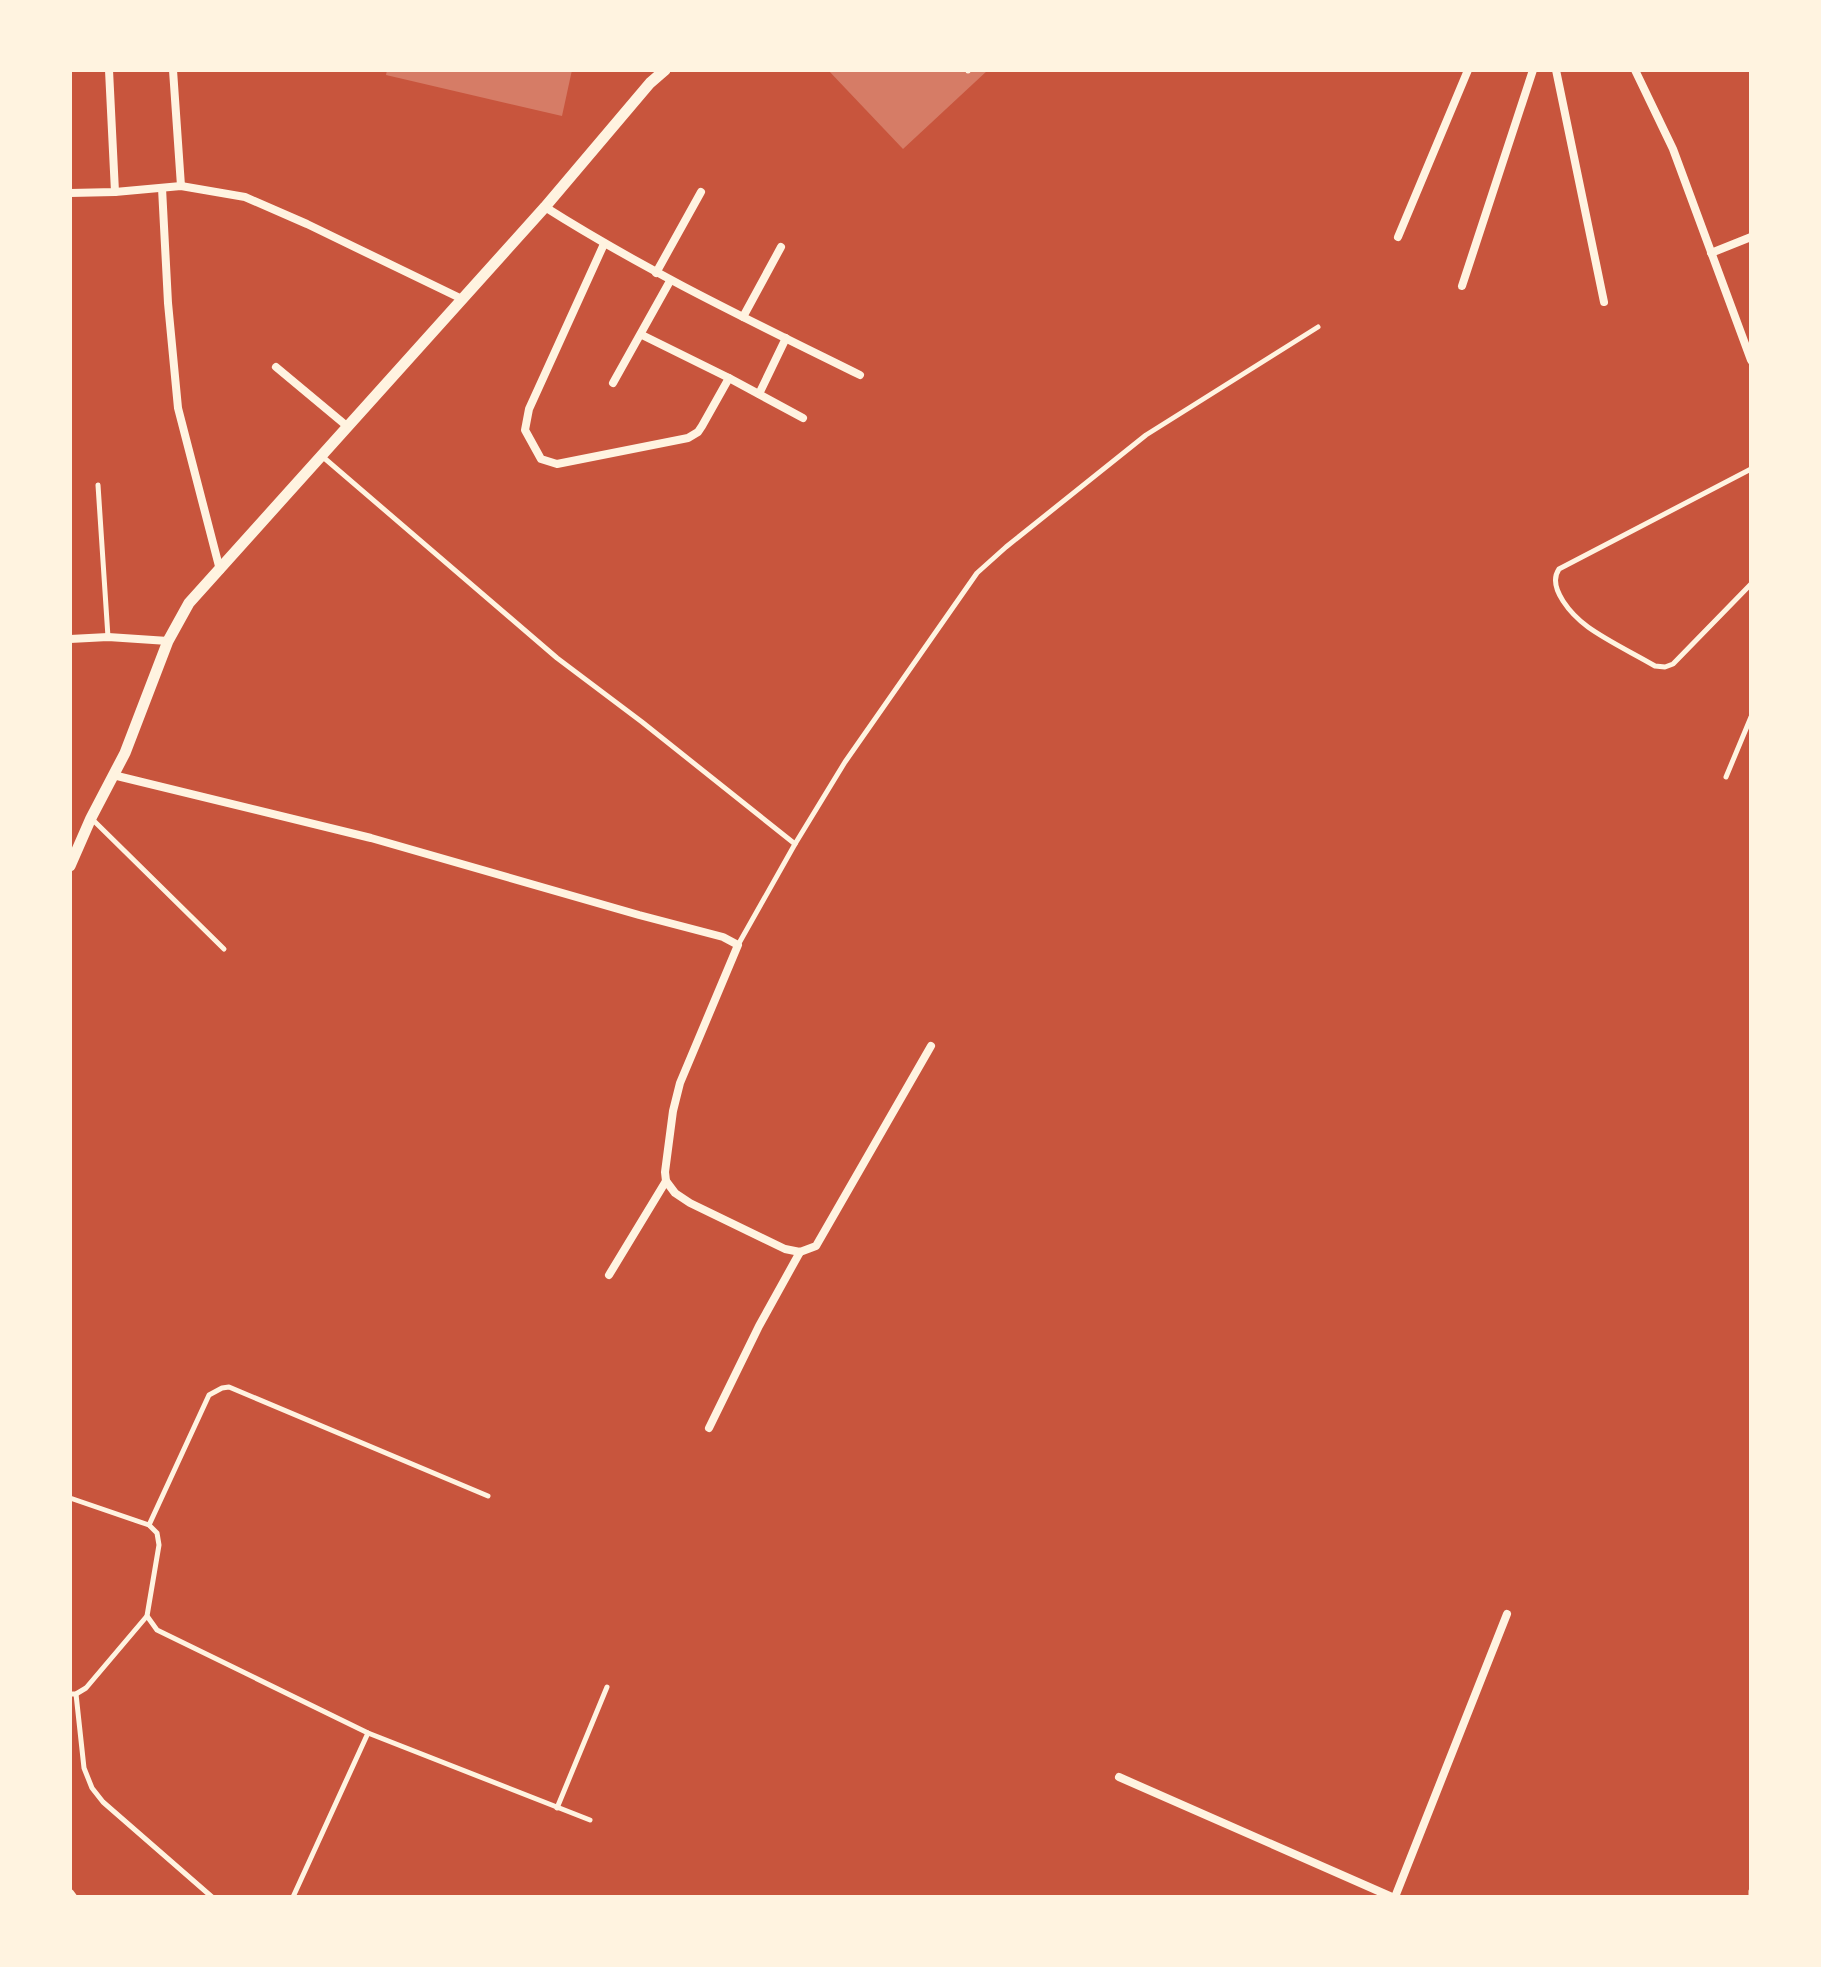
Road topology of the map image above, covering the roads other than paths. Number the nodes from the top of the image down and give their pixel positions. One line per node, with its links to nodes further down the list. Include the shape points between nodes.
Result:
1 (109, 70): 12 (street)
2 (173, 70): 10 (street)
3 (643, 70): 9 (street)
4 (665, 70): 9 (street)
5 (1468, 70): 16 (street)
6 (1533, 70): 23 (street)
7 (1556, 70): 25 (street)
8 (1635, 70): 20 (street, via 1673,149)
9 (645, 88): 15 (street)
10 (181, 186): 11 (street); 24 (street, via 245,197)
11 (162, 188): 12 (street); 41 (street, via 178,408)
12 (115, 192): 14 (street)
13 (701, 192): 21 (street)
14 (70, 193)
15 (545, 207): 18 (street); 24 (street)
16 (1398, 237)
17 (1751, 237): 20 (street)
18 (604, 244): 21 (street); 33 (street, via 529,409 525,430 541,459 557,464 688,438 698,432)
19 (781, 247): 26 (street)
20 (1711, 253): 30 (street)
21 (656, 273): 22 (street)
22 (670, 281): 26 (street); 28 (street)
23 (1462, 286)
24 (462, 299): 37 (street)
25 (1604, 302)
26 (743, 317): 29 (street)
27 (1318, 327): 50 (lane, via 1146,435 977,573 845,762)
28 (642, 335): 33 (street); 34 (street)
29 (786, 338): 32 (street); 35 (street)
30 (1751, 360)
31 (276, 367): 37 (street)
32 (860, 375)
33 (729, 378): 35 (street)
34 (613, 383)
35 (759, 394): 36 (street)
36 (803, 418)
37 (348, 427): 38 (street)
38 (322, 456): 41 (street); 50 (lane, via 557,658)
39 (1751, 469): 42 (lane, via 1559,569 1555,581 1568,608 1587,627 1665,667)
40 (98, 485): 43 (lane)
41 (220, 570): 45 (street, via 189,603)
42 (1751, 584)
43 (108, 637): 44 (street); 45 (street)
44 (70, 639)
45 (168, 641): 47 (street)
46 (1751, 717): 48 (lane)
47 (113, 775): 49 (street); 52 (street, via 371,838)
48 (1726, 777)
49 (91, 818): 51 (street); 53 (lane)
50 (795, 844): 52 (lane)
51 (70, 866)
52 (738, 945): 55 (street, via 680,1083)
53 (224, 949)
54 (931, 1046): 56 (street, via 816,1246)
55 (666, 1181): 56 (street, via 690,1203); 57 (street)
56 (800, 1252): 58 (street)
57 (609, 1275)
58 (709, 1428)
59 (488, 1496): 61 (lane, via 229,1387 209,1395)
60 (70, 1498): 61 (lane)
61 (149, 1525): 63 (lane, via 159,1545)
62 (1507, 1614): 72 (street)
63 (147, 1616): 65 (lane, via 86,1688); 66 (lane, via 157,1630)
64 (607, 1687): 68 (lane)
65 (73, 1694): 70 (lane, via 92,1788)
66 (368, 1733): 68 (lane); 71 (lane)
67 (1119, 1777): 72 (street)
68 (557, 1808): 69 (lane)
69 (590, 1820)
70 (212, 1897)
71 (293, 1897)
72 (1393, 1897)

